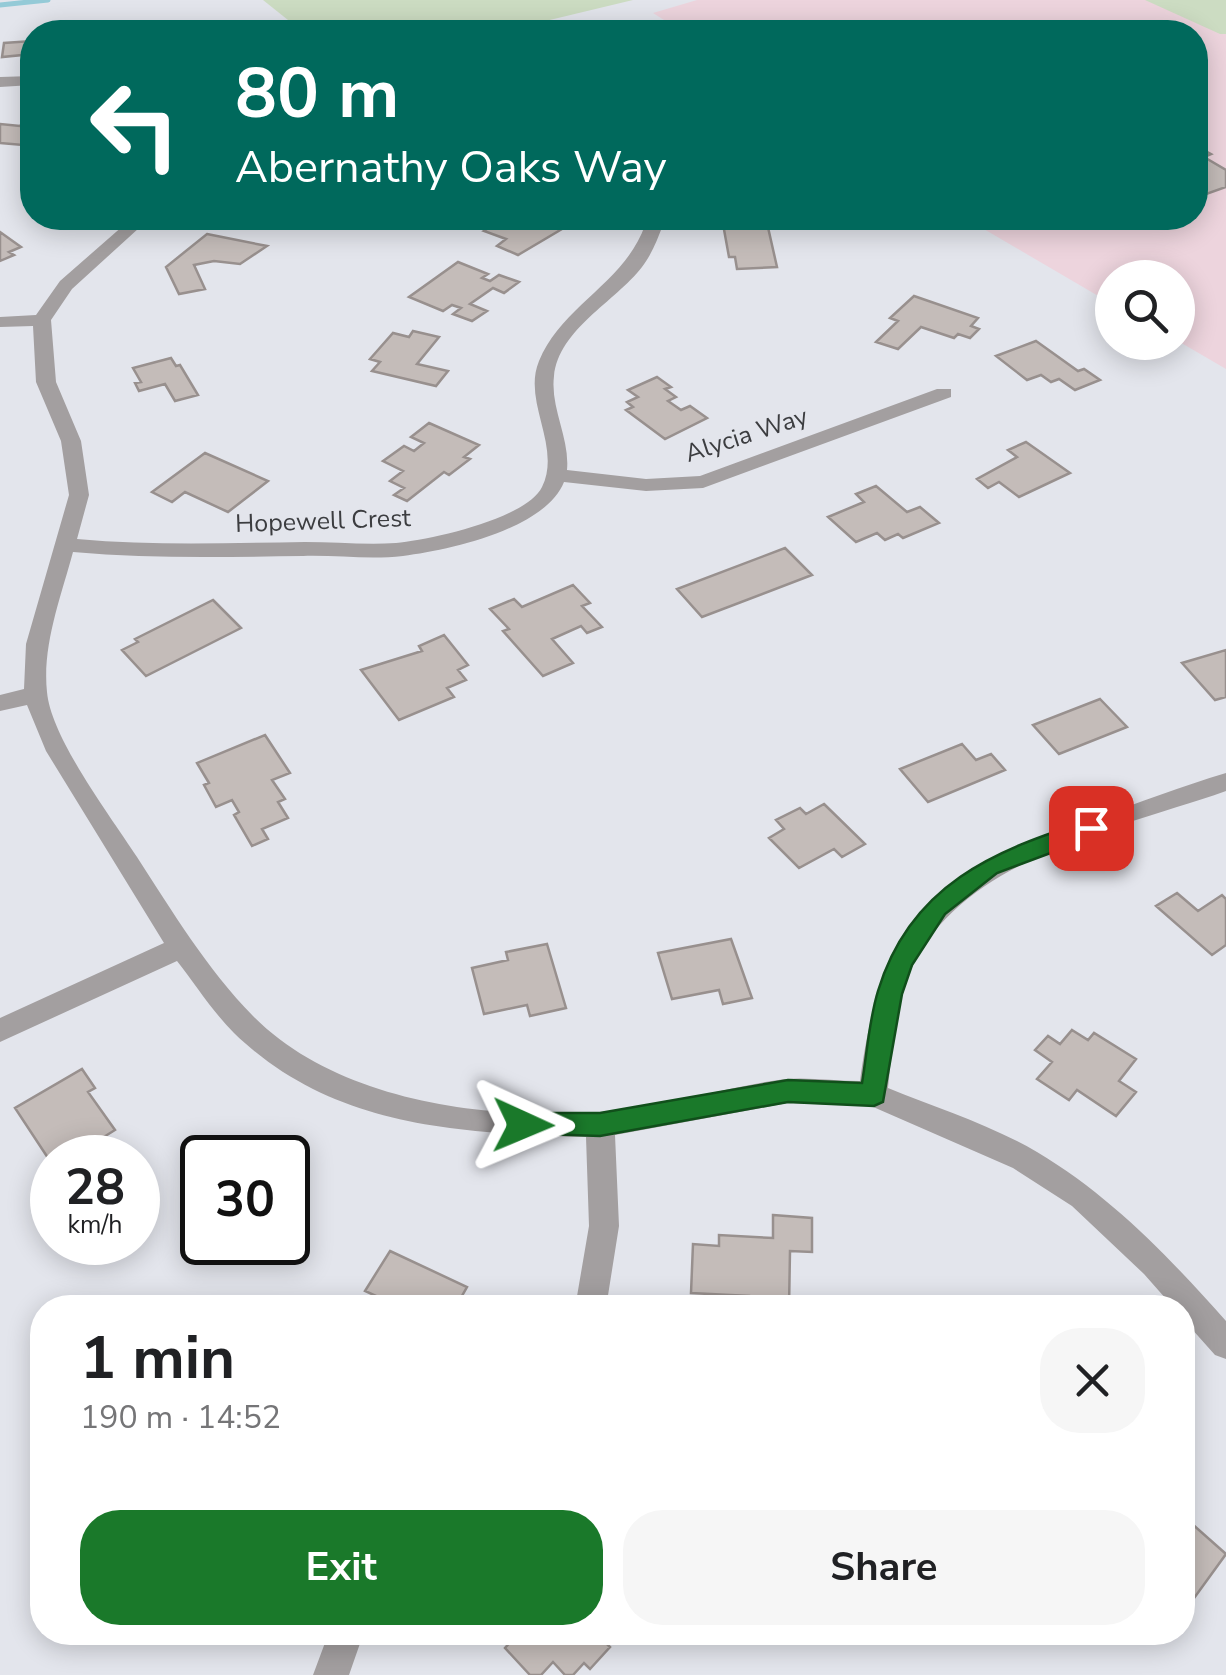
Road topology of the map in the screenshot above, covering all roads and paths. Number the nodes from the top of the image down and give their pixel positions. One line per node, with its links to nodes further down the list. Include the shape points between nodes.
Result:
1 (128, 230): 3 (street, via 66,285)
2 (652, 230): 6 (street, via 647,248 548,363 544,382)
3 (42, 320): 4 (street); 7 (street, via 46,382 71,442 79,495)
4 (0, 322)
5 (944, 393): 6 (street, Alycia Way, via 703,482 646,485)
6 (557, 475): 7 (street, Hopewell Crest, via 547,498 516,515 408,549)
7 (67, 545): 8 (street, via 37,644)
8 (35, 695): 9 (street); 11 (street, via 54,745)
9 (0, 703)
10 (1226, 782): 13 (street, via 1024,852 961,885 936,908 901,962 881,1027)
11 (181, 946): 12 (street); 14 (street, via 244,1026 340,1089 468,1121)
12 (0, 1030)
13 (874, 1094): 14 (street, via 788,1091); 16 (street, via 1023,1159 1082,1197)
14 (600, 1125): 15 (street, via 604,1226)
15 (592, 1295)
16 (1183, 1295)
17 (1195, 1309): 18 (street)
18 (1226, 1344)
19 (342, 1645): 20 (street)
20 (331, 1675)

